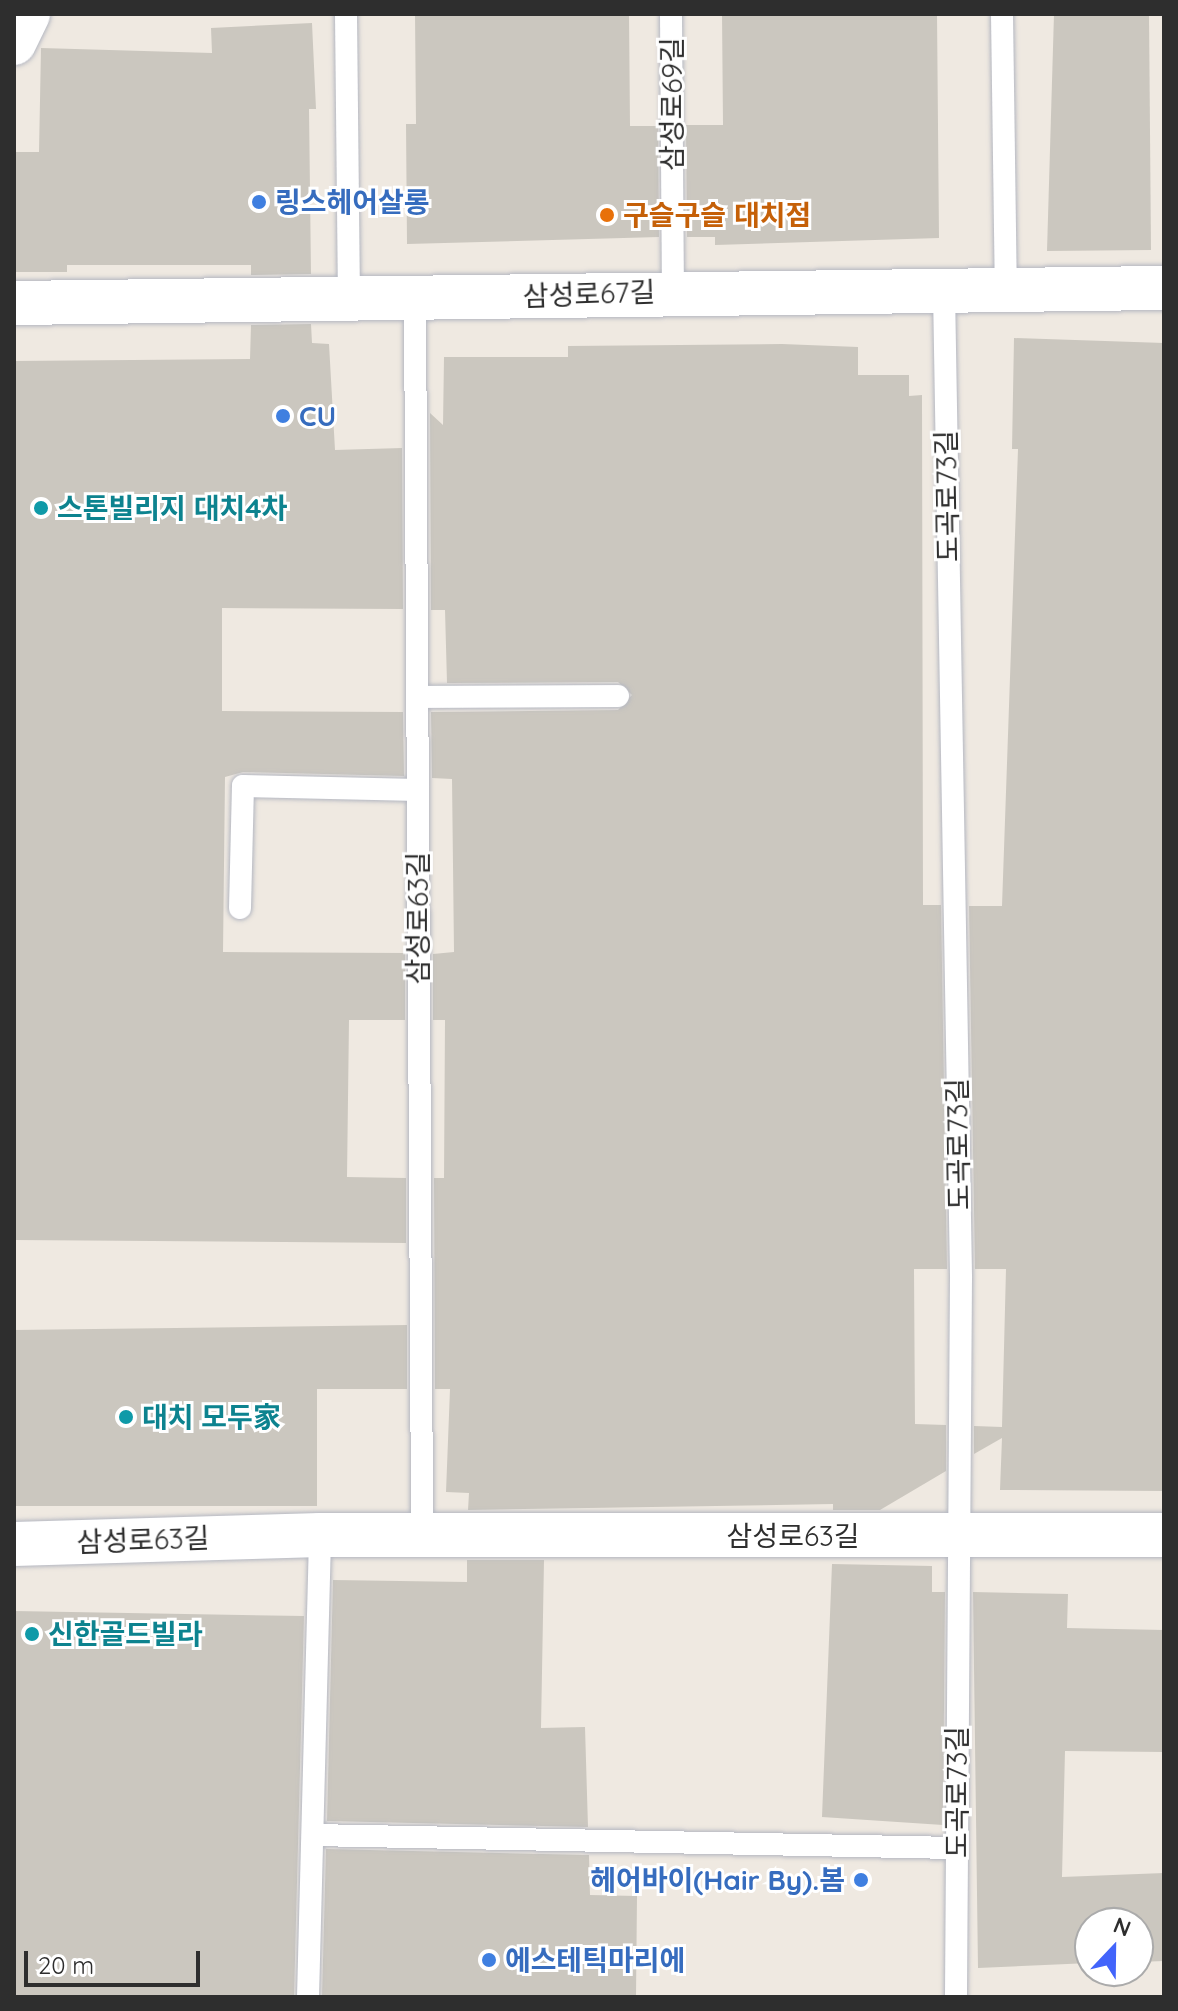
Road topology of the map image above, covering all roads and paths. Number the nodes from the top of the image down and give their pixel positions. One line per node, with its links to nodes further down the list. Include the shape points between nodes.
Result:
1 (28, 14): 5 (street)
2 (346, 14): 10 (lane)
3 (671, 14): 8 (lane, 삼성로69길)
4 (1002, 14): 7 (lane)
5 (14, 43)
6 (1164, 288): 7 (street, 삼성로67길)
7 (1006, 289): 9 (street, 삼성로67길)
8 (673, 290): 9 (street, 삼성로67길); 11 (street, 삼성로67길)
9 (944, 291): 20 (lane, 도곡로73길, via 961,1278)
10 (349, 299): 11 (street, 삼성로67길); 12 (street, 삼성로67길)
11 (415, 301): 14 (lane, 삼성로63길)
12 (14, 303)
13 (618, 696): 14 (lane)
14 (418, 697): 15 (lane, 삼성로63길)
15 (418, 790): 16 (lane, via 243,786); 18 (lane, 삼성로63길)
16 (240, 908)
17 (320, 1535): 18 (street, 삼성로63길); 21 (street, 삼성로63길); 22 (lane)
18 (422, 1535): 20 (street, 삼성로63길)
19 (1164, 1535): 20 (street, 삼성로63길)
20 (958, 1536): 23 (lane, 도곡로73길)
21 (14, 1544)
22 (313, 1835): 23 (lane); 24 (lane)
23 (956, 1848): 25 (lane, 도곡로73길)
24 (308, 1997)
25 (956, 1997)

